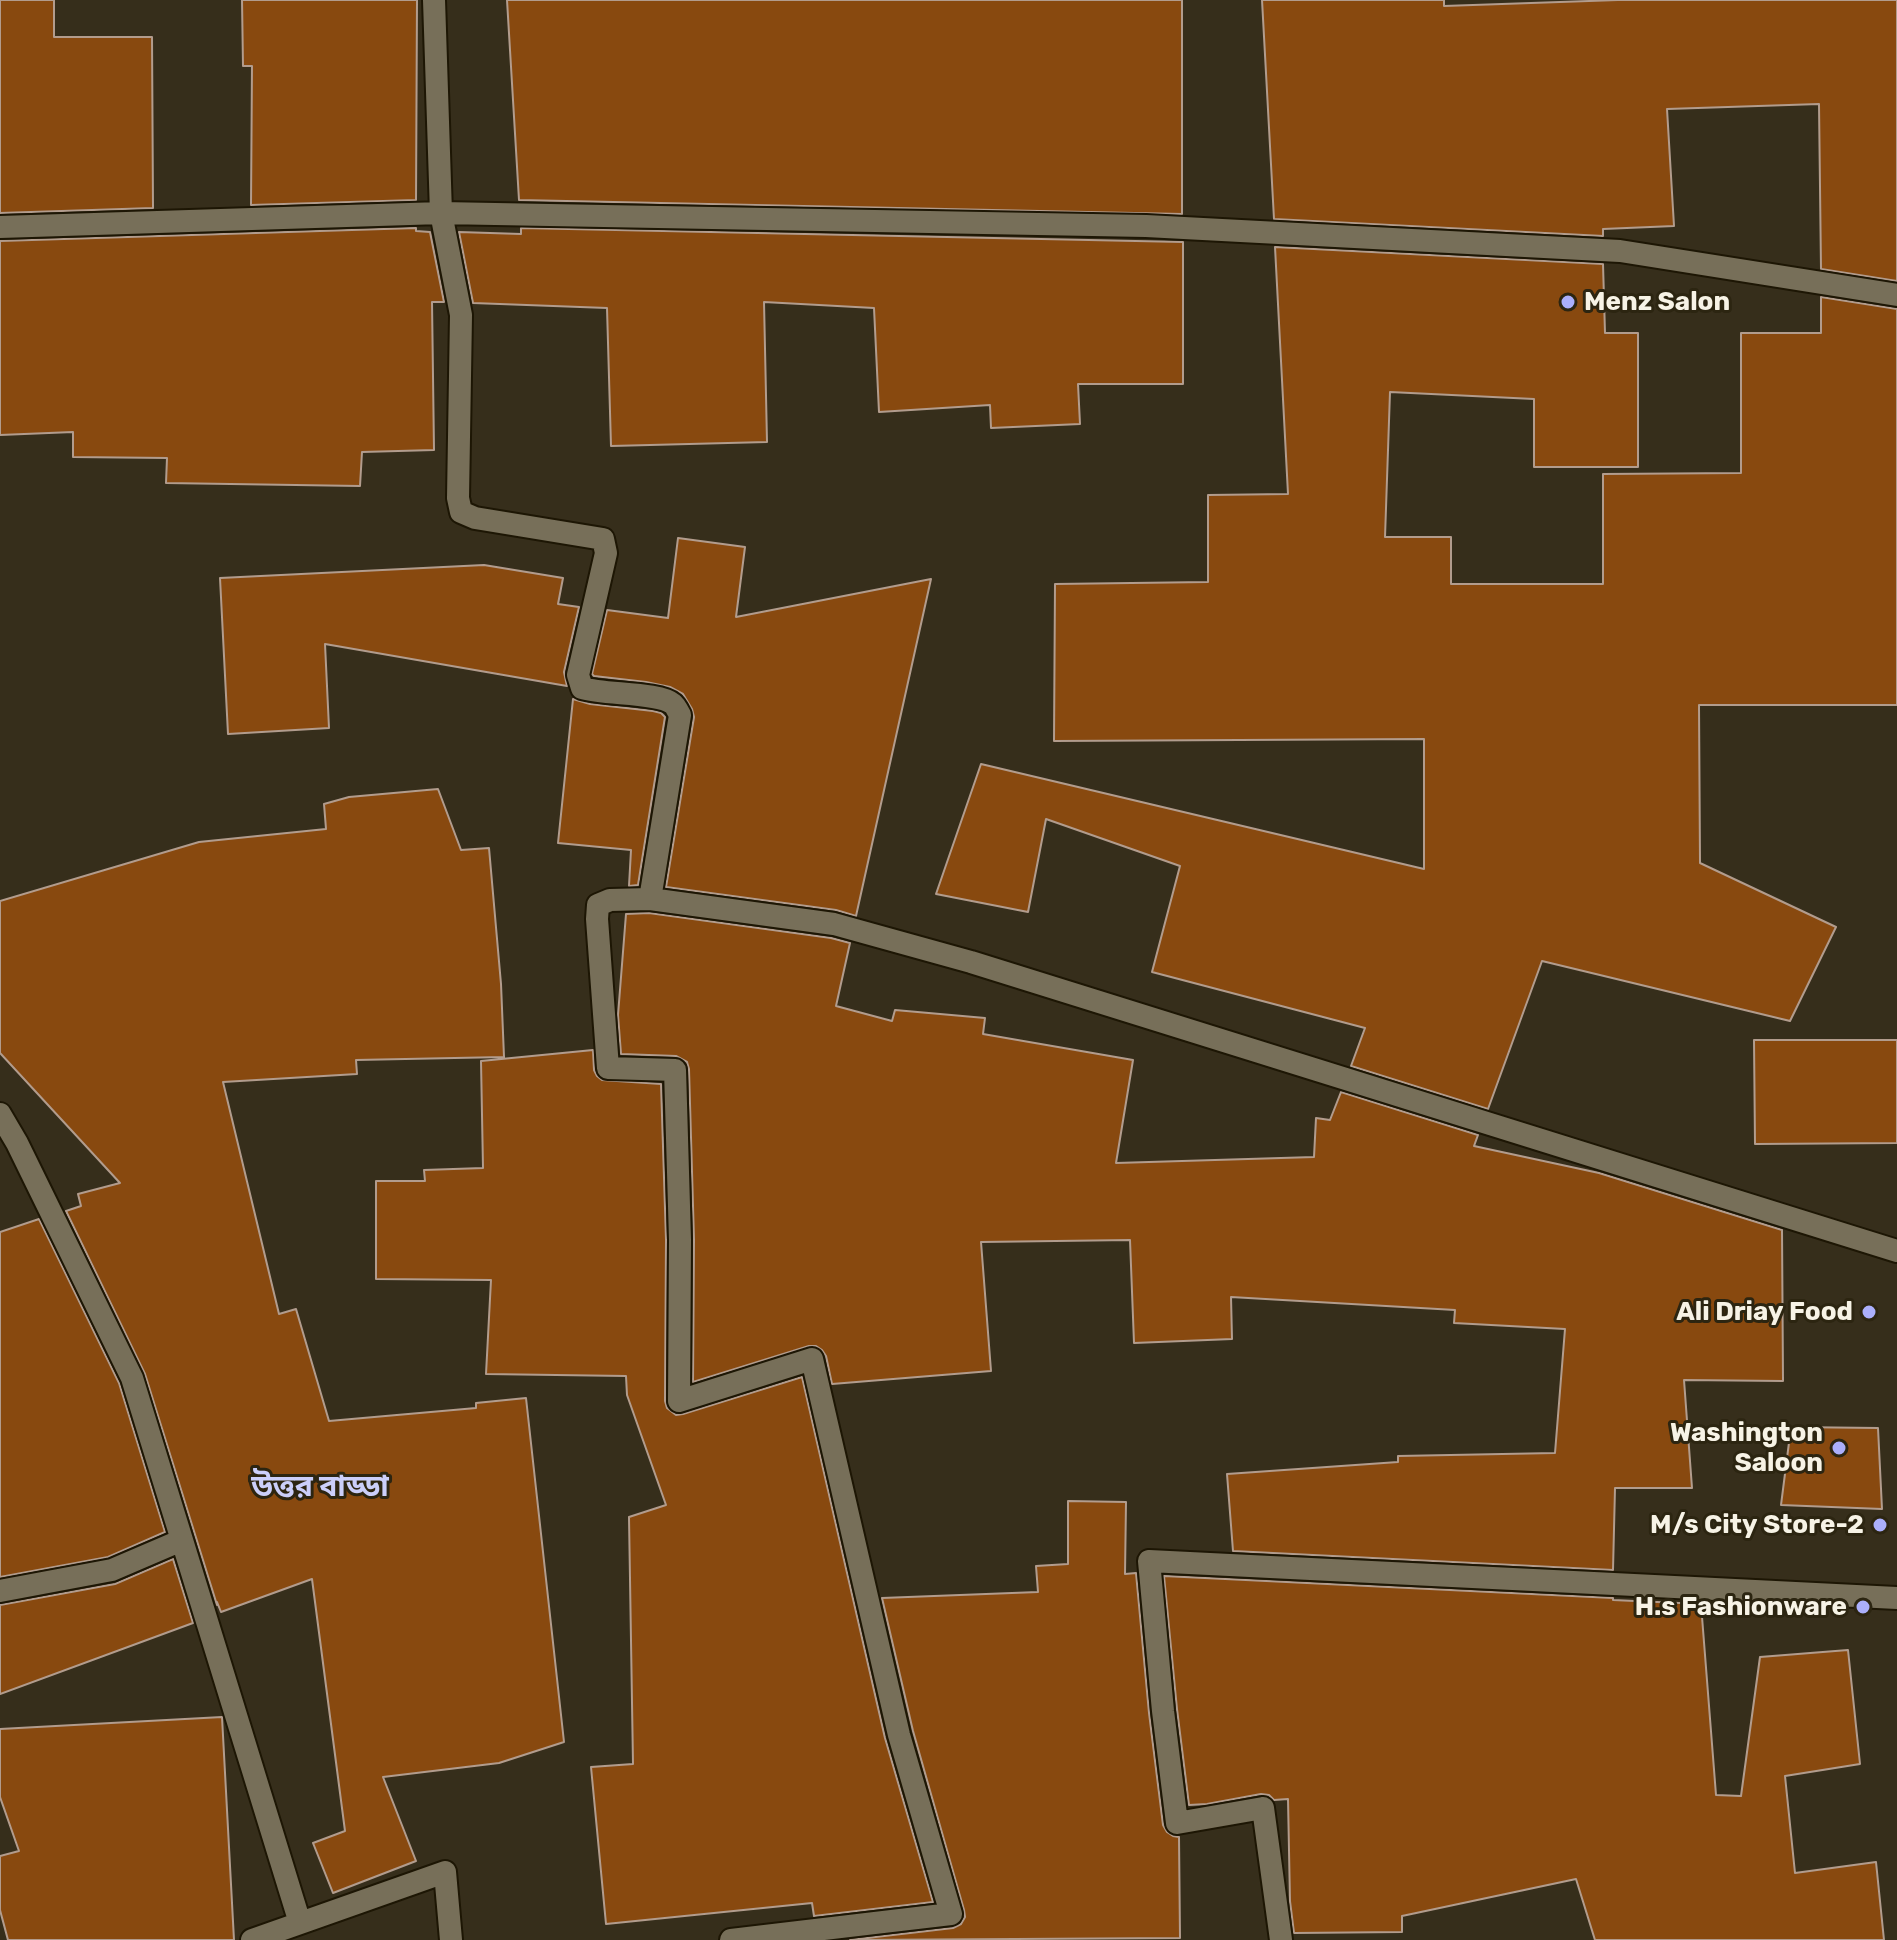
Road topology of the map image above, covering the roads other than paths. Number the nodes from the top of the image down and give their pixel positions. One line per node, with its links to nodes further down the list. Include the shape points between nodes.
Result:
1 (434, 0): 2 (street)
2 (441, 213): 3 (street); 4 (street, via 1146,226 1620,251); 5 (street, via 461,315 461,512 603,539 606,553 578,675 582,688 661,698 674,704 680,715)
3 (0, 227)
4 (1897, 295)
5 (650, 899): 7 (street, via 834,924 880,936); 14 (street, via 610,900 598,905 597,919 608,1068 675,1070 679,1401 812,1359 899,1735 951,1914)
6 (0, 1114): 8 (street, via 132,1378)
7 (1897, 1251)
8 (182, 1540): 9 (street, via 112,1570); 11 (street)
9 (0, 1591)
10 (1897, 1598): 15 (street, via 1149,1561 1177,1823 1263,1808)
11 (300, 1923): 12 (street); 13 (street, via 445,1872)
12 (252, 1940)
13 (451, 1940)
14 (731, 1940)
15 (1281, 1940)

